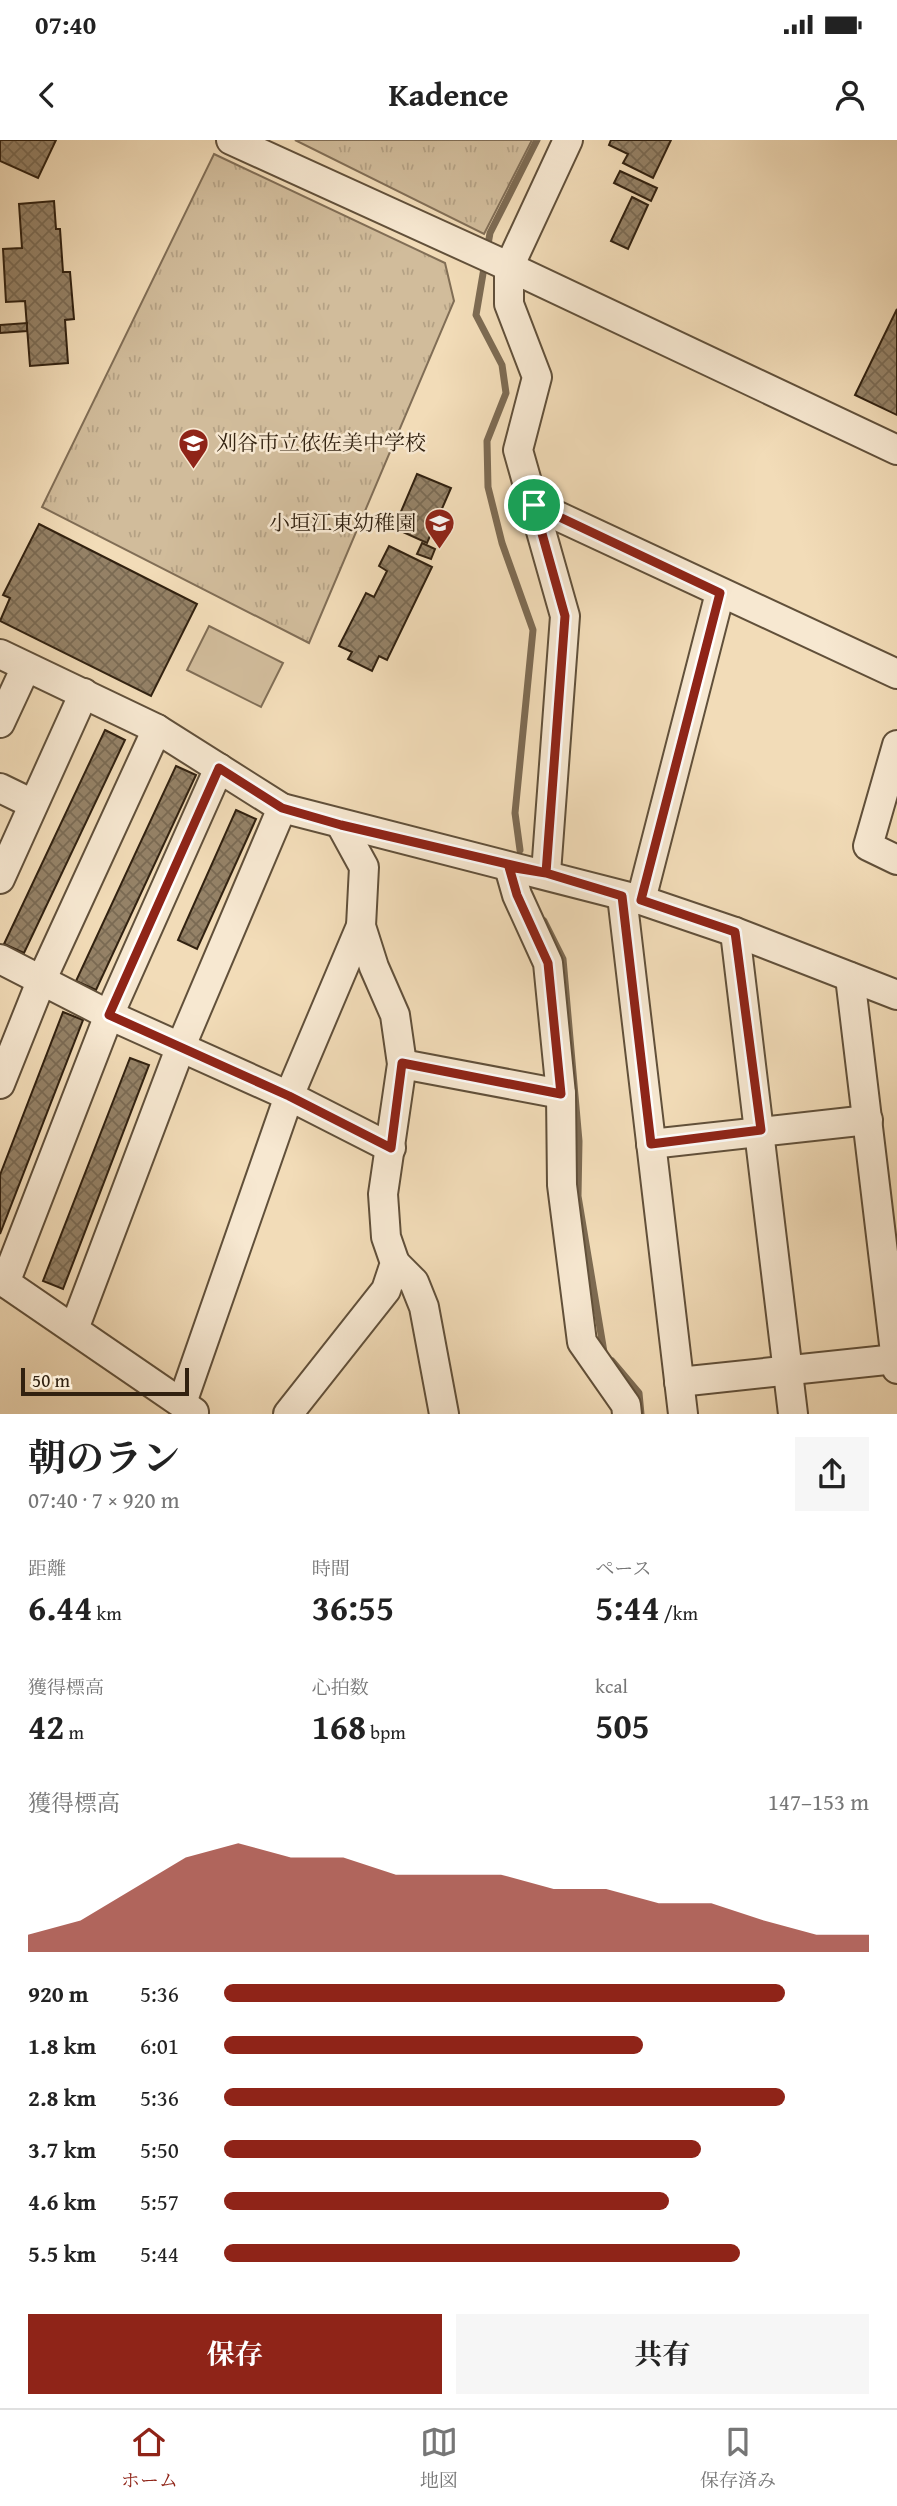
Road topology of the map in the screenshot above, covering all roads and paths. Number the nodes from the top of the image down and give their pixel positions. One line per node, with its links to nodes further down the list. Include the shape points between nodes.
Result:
1 (231, 140): 3 (street)
2 (568, 140): 3 (street)
3 (504, 264): 4 (street); 5 (street, via 509,304 537,377 518,450)
4 (897, 450)
5 (534, 505): 6 (street); 21 (street, via 565,616)
6 (720, 593): 9 (street); 23 (street)
7 (0, 654): 8 (street)
8 (26, 667): 10 (street); 11 (street)
9 (897, 674)
10 (84, 693): 12 (street); 16 (street)
11 (0, 723)
12 (157, 729): 14 (street); 28 (street)
13 (897, 745): 19 (street, via 868,846)
14 (219, 768): 17 (street); 30 (street)
15 (0, 788): 16 (street)
16 (33, 804): 22 (street)
17 (282, 808): 18 (street); 31 (street)
18 (341, 825): 20 (street); 24 (street, via 364,867)
19 (897, 860)
20 (509, 867): 21 (street); 34 (street, via 548,963)
21 (546, 873): 23 (street)
22 (0, 879)
23 (631, 898): 25 (street); 38 (street)
24 (361, 926): 32 (street, via 373,967 395,1014); 35 (street)
25 (735, 932): 27 (street); 37 (street)
26 (0, 959): 28 (street)
27 (850, 977): 29 (street); 36 (street)
28 (42, 979): 30 (street); 33 (street)
29 (897, 995)
30 (109, 1015): 31 (street); 41 (street)
31 (181, 1046): 35 (street); 43 (street)
32 (402, 1063): 34 (street); 39 (street)
33 (0, 1084)
34 (561, 1094): 50 (street, via 562,1185 582,1342 626,1405)
35 (289, 1096): 39 (street); 47 (street)
36 (868, 1120): 37 (street); 42 (street)
37 (761, 1130): 38 (street); 45 (street)
38 (651, 1144): 46 (street)
39 (391, 1148): 40 (street, via 383,1194 386,1237)
40 (395, 1263): 48 (street, via 386,1290); 49 (street, via 414,1282 424,1307)
41 (3, 1281): 43 (street)
42 (893, 1318): 44 (street)
43 (74, 1329): 47 (street)
44 (896, 1364): 45 (street)
45 (789, 1371): 46 (street); 52 (street)
46 (679, 1382): 51 (street)
47 (189, 1408)
48 (288, 1414)
49 (444, 1414)
50 (626, 1414)
51 (683, 1414)
52 (793, 1414)

